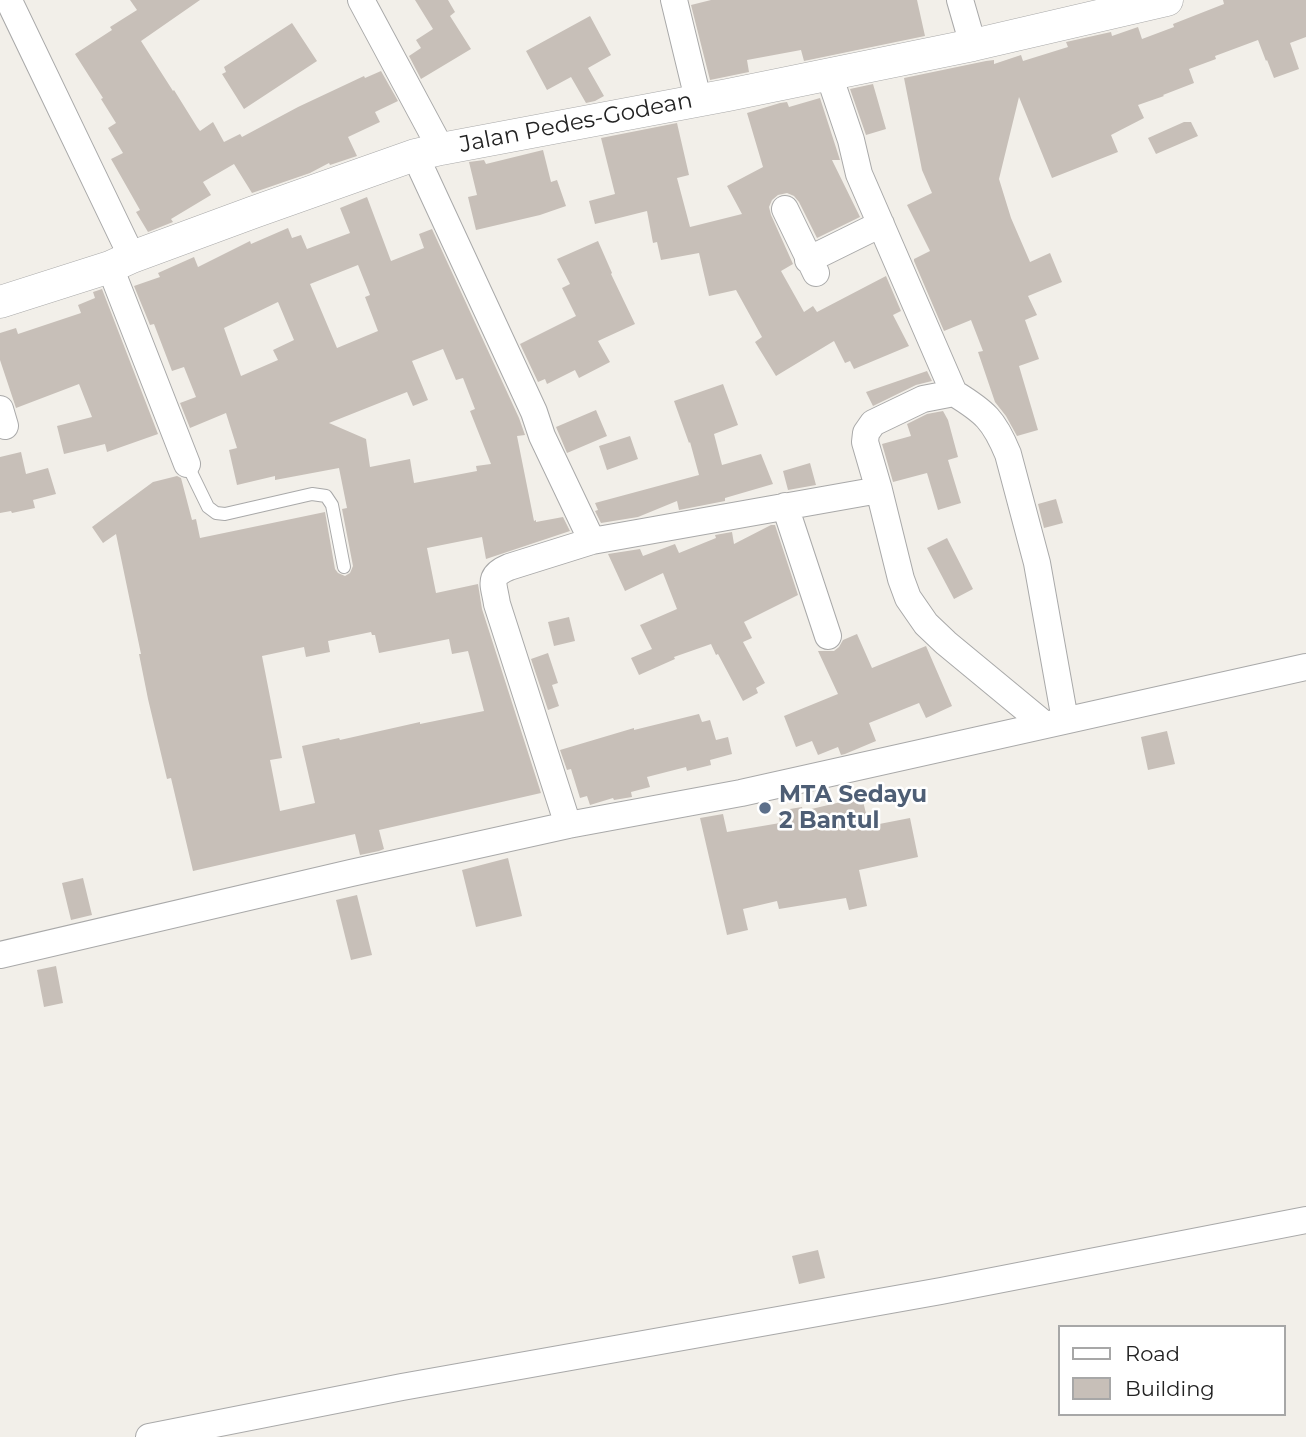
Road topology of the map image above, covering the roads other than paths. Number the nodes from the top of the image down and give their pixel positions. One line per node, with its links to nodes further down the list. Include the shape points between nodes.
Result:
1 (361, 0): 10 (street)
2 (674, 0): 9 (street)
3 (960, 0): 7 (street)
4 (1167, 0): 6 (street, Jalan Pedes-Godean)
5 (10, 4): 13 (street)
6 (1091, 9): 7 (street, Jalan Pedes-Godean)
7 (973, 45): 8 (street, Jalan Pedes-Godean)
8 (829, 75): 9 (street, Jalan Pedes-Godean); 12 (street, via 859,174)
9 (698, 99): 10 (street, Jalan Pedes-Godean)
10 (428, 152): 13 (street, Jalan Pedes-Godean); 19 (street, via 538,424)
11 (785, 209): 12 (street, via 812,267)
12 (881, 223): 15 (street)
13 (121, 262): 14 (street, Jalan Pedes-Godean); 16 (street)
14 (0, 302)
15 (954, 393): 17 (street, via 923,399 873,423 865,442); 23 (street, via 989,418 1008,454 1037,563)
16 (182, 454): 20 (lane, via 208,507 216,513 312,494 326,496 332,505)
17 (879, 490): 18 (street); 23 (street, via 901,579 926,624)
18 (785, 506): 19 (street); 21 (street)
19 (592, 541): 24 (street, via 498,571 493,579)
20 (344, 567)
21 (828, 636)
22 (1306, 667): 23 (street)
23 (1048, 723): 24 (street, via 741,793)
24 (568, 825): 25 (street)
25 (0, 955)
26 (1306, 1220): 27 (street)
27 (149, 1437)

